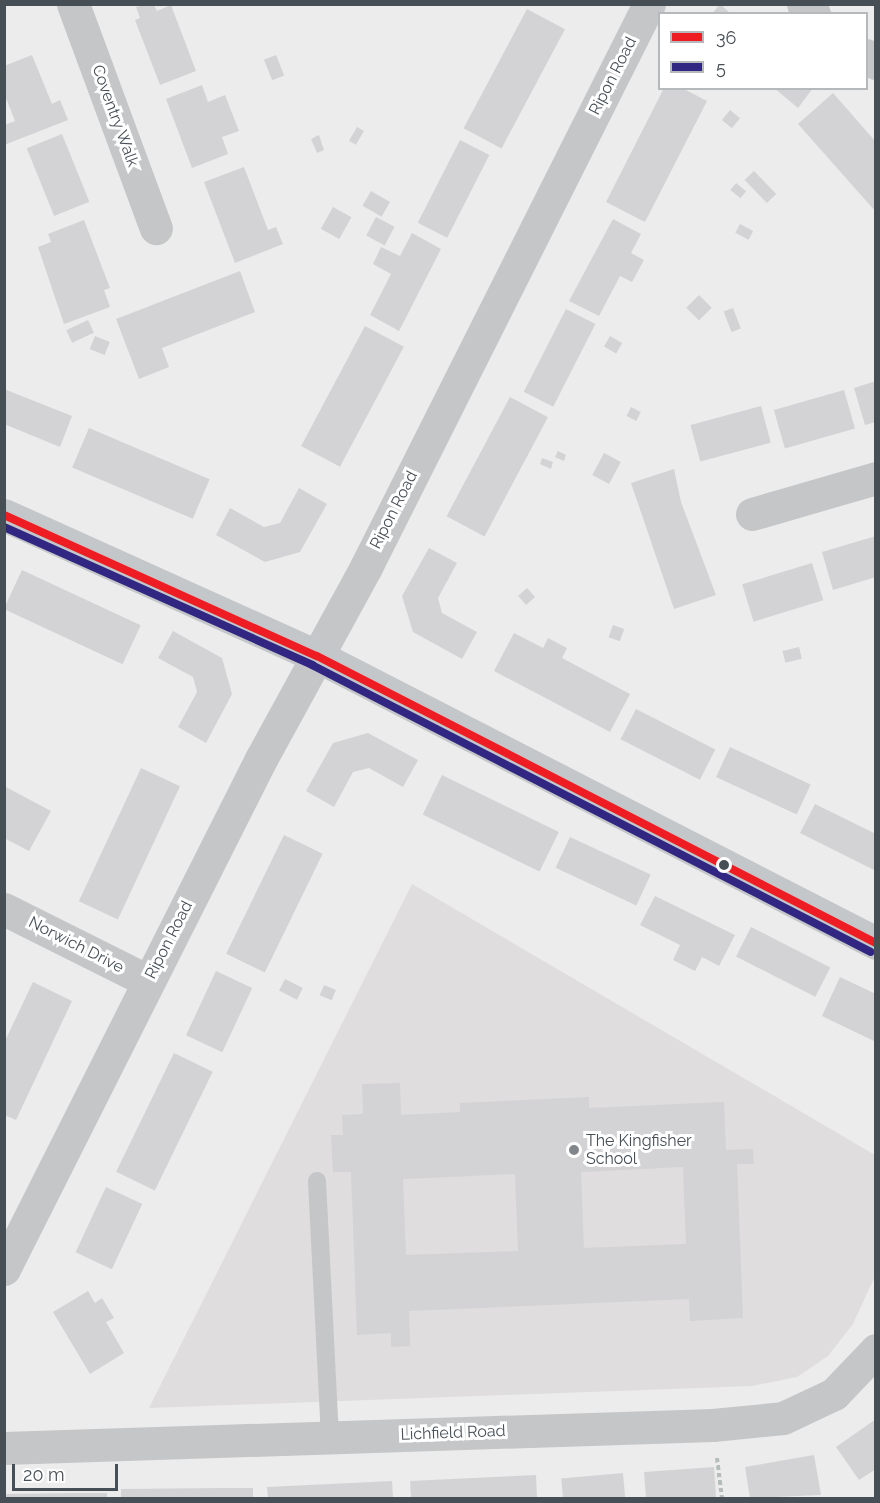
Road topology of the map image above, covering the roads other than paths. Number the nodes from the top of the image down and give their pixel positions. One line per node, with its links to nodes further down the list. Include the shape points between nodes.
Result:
1 (73, 4): 3 (street, Coventry Walk)
2 (649, 4): 7 (street, Ripon Road)
3 (156, 228)
4 (876, 478): 5 (street)
5 (752, 514)
6 (4, 515): 7 (street)
7 (317, 656): 9 (street); 10 (street, Ripon Road)
8 (4, 909): 10 (street, Norwich Drive)
9 (876, 943)
10 (148, 981): 12 (street, Ripon Road)
11 (317, 1181): 14 (lane)
12 (4, 1269)
13 (876, 1350): 14 (street, Lichfield Road, via 834,1394 783,1418 713,1425)
14 (330, 1437): 15 (street, Lichfield Road)
15 (4, 1448)

